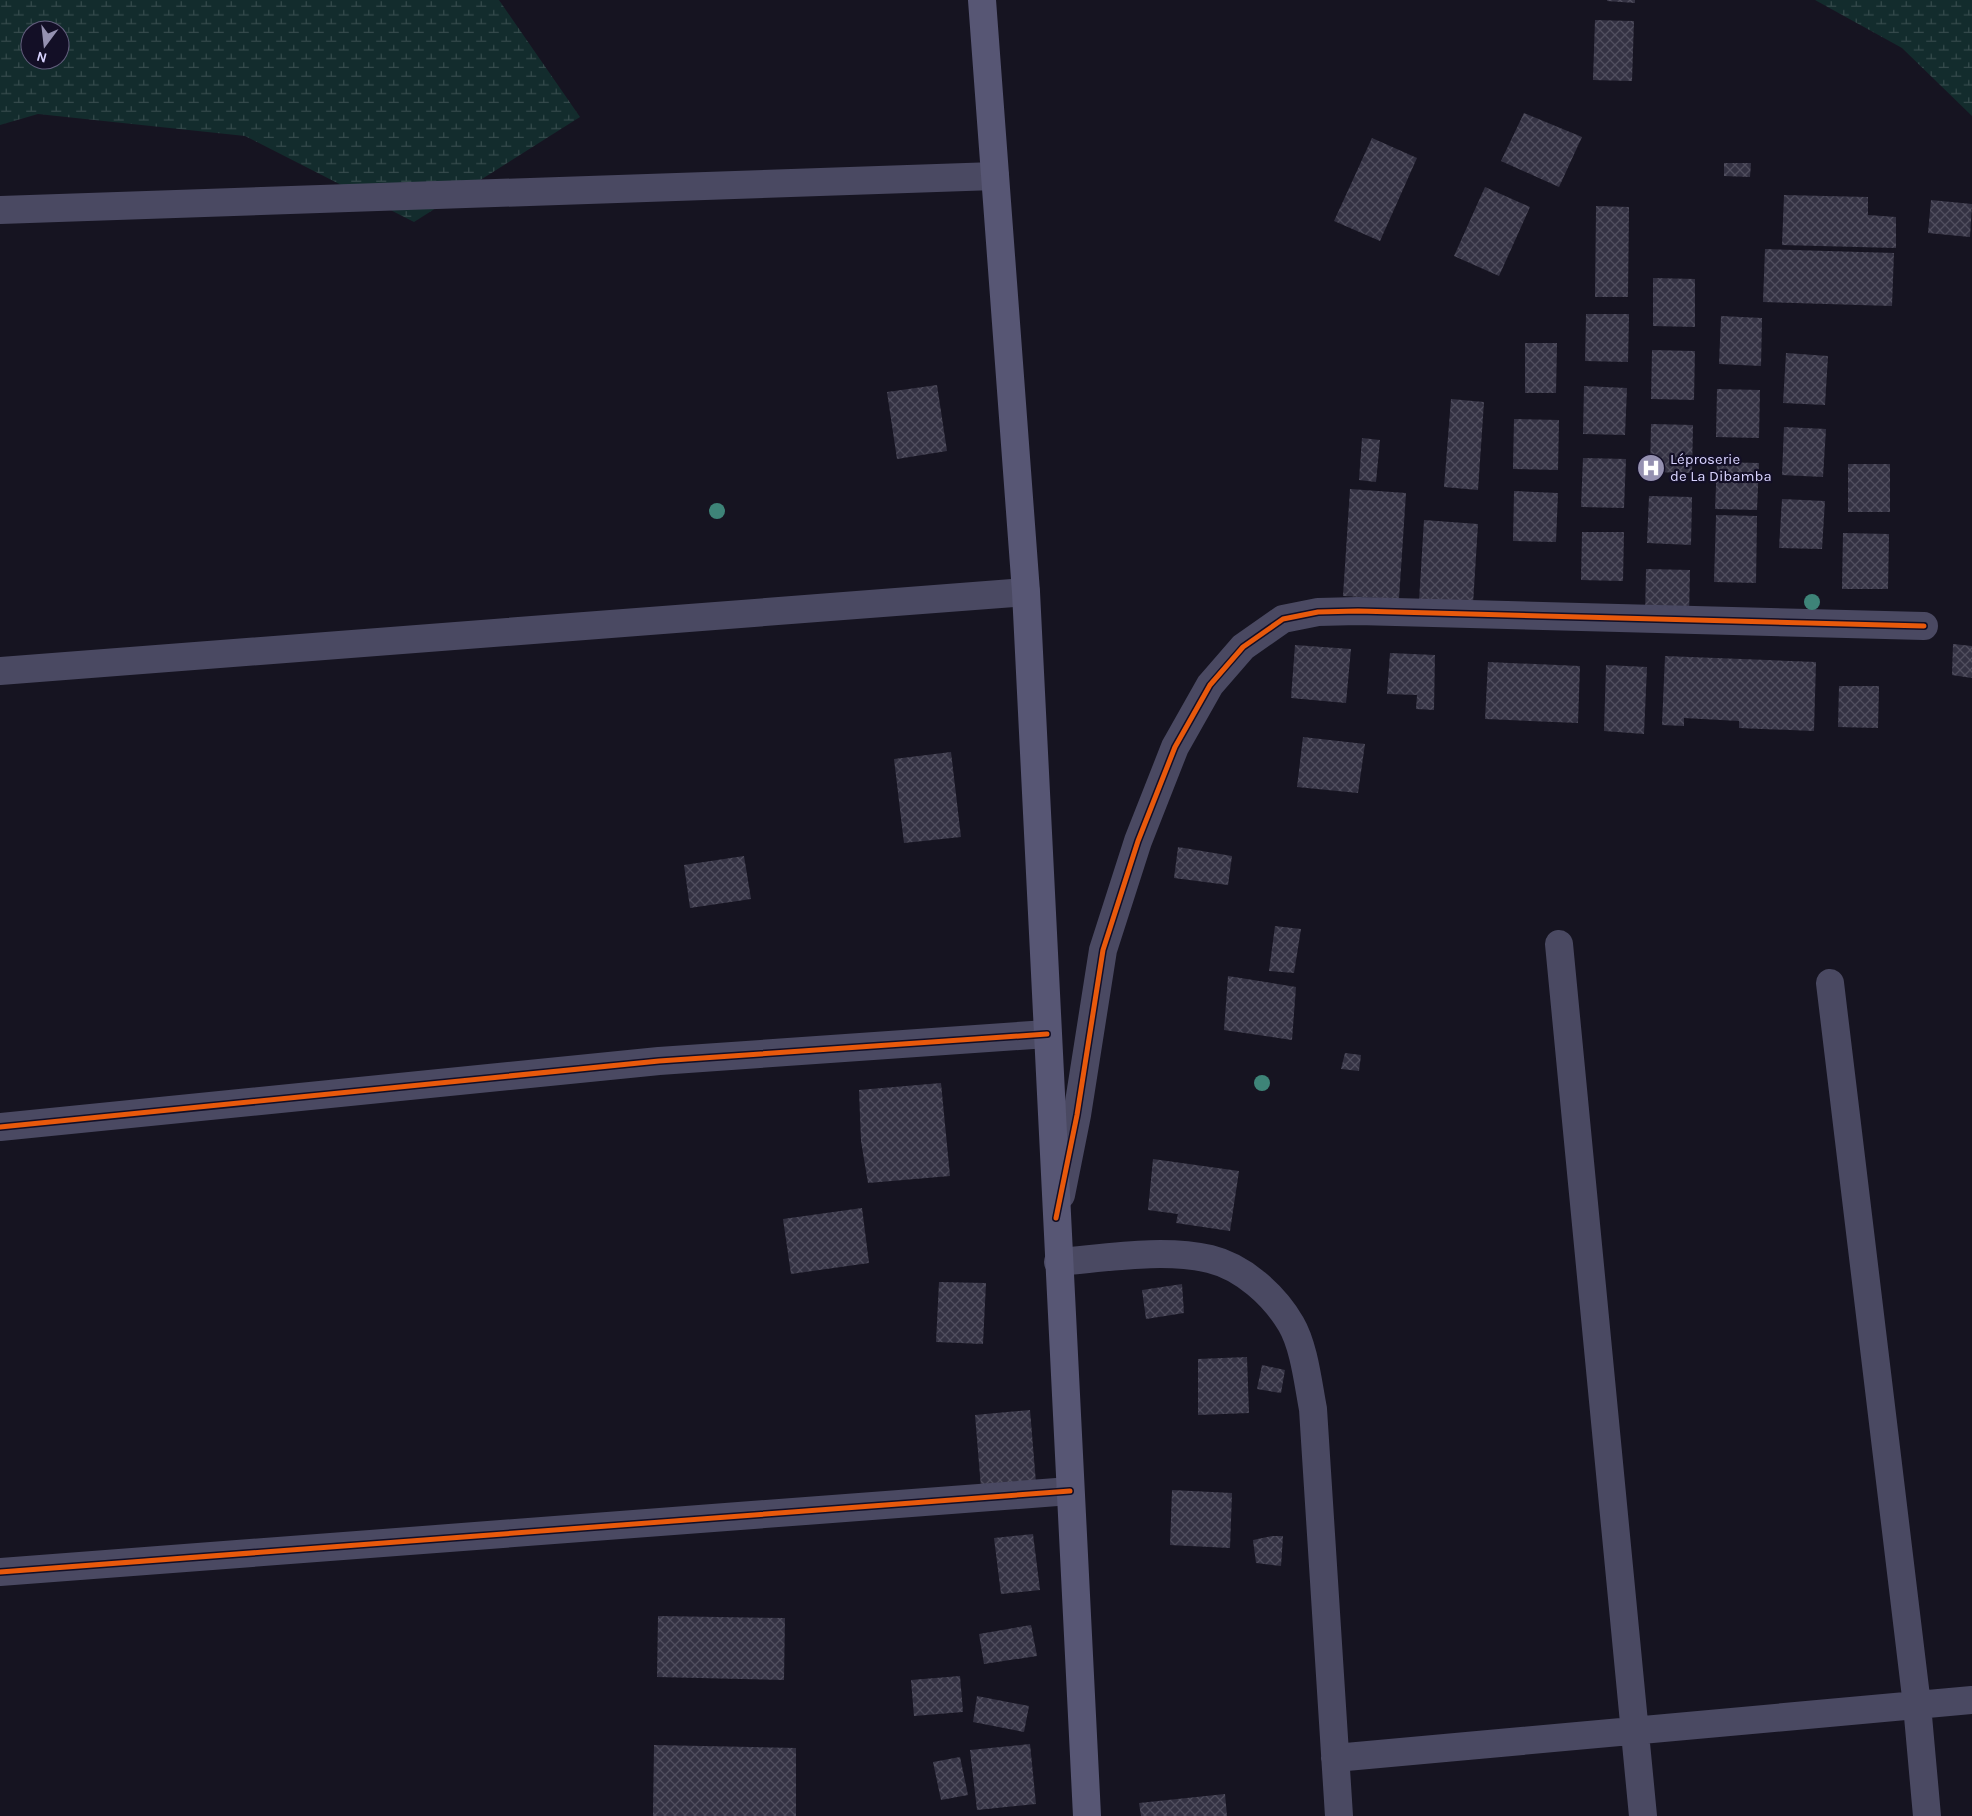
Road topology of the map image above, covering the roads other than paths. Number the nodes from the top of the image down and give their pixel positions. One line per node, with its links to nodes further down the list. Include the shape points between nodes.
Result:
1 (982, 0): 2 (main road)
2 (995, 176): 3 (street); 4 (main road)
3 (0, 210)
4 (1026, 592): 6 (street); 9 (main road)
5 (1924, 626): 11 (street, via 1358,610 1318,612 1283,619 1243,647 1210,685 1174,747 1138,841 1103,950)
6 (0, 671)
7 (1559, 944): 17 (street)
8 (1830, 983): 16 (street)
9 (1047, 1034): 10 (street, via 659,1061); 11 (main road)
10 (0, 1127)
11 (1056, 1218): 12 (main road)
12 (1058, 1262): 13 (main road); 18 (street, via 1167,1254 1211,1259 1242,1272 1270,1296 1292,1325 1304,1362 1313,1409)
13 (1070, 1491): 14 (street); 19 (main road)
14 (0, 1572)
15 (1972, 1700): 16 (street)
16 (1916, 1705): 17 (street); 22 (street)
17 (1634, 1730): 18 (street); 21 (street)
18 (1336, 1758): 20 (street)
19 (1087, 1816)
20 (1338, 1816)
21 (1643, 1816)
22 (1927, 1816)

